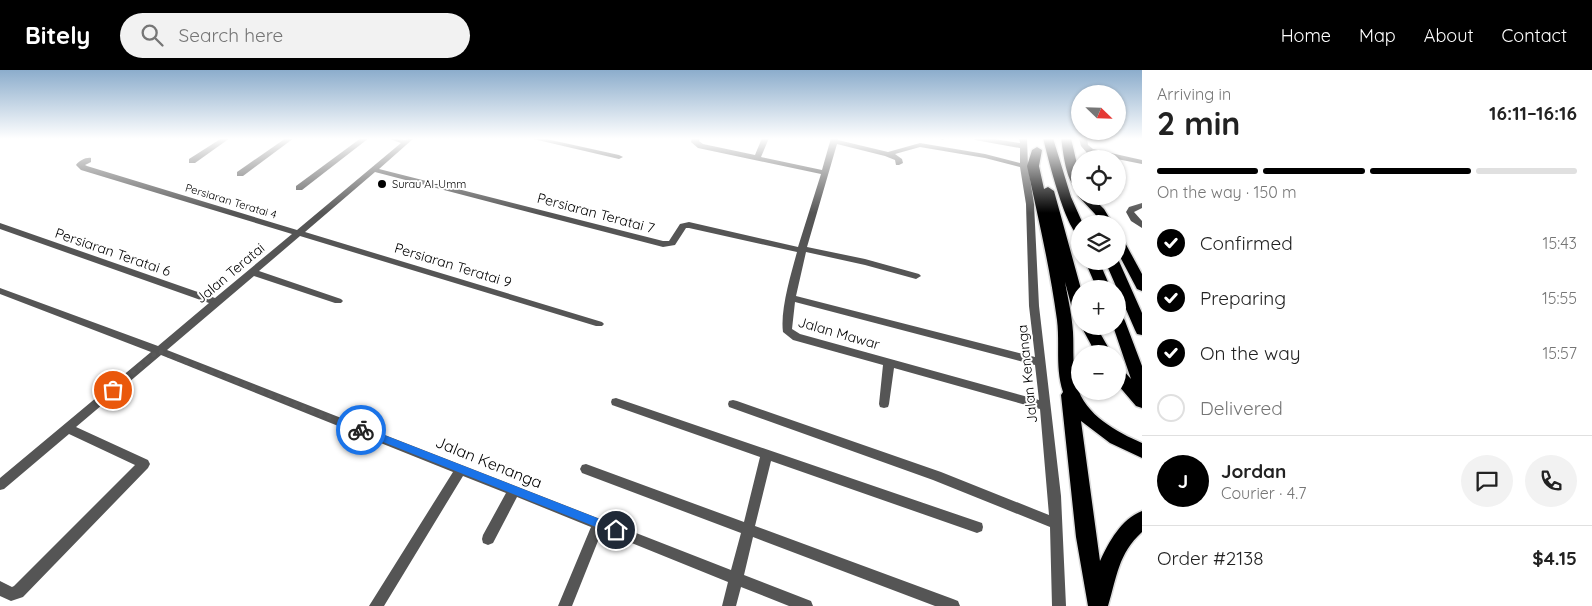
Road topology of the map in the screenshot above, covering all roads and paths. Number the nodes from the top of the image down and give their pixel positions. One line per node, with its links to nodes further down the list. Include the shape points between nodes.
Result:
1 (83, 163): 23 (street, Persiaran Teratai 4, via 80,165 84,168)
2 (256, 163): 15 (street)
3 (332, 163): 16 (street)
4 (384, 163): 13 (street, Jalan Teratai)
5 (780, 163): 14 (street)
6 (828, 163): 14 (street, Jalan Mawar)
7 (1009, 163): 12 (street)
8 (1025, 163): 12 (street, Jalan Kenanga)
9 (1032, 163): 41 (highway, via 1065,324)
10 (1036, 163): 29 (highway, via 1060,232)
11 (1055, 163): 19 (highway)
12 (1024, 166): 40 (street, Jalan Kenanga, via 1030,204 1034,306)
13 (376, 170): 23 (street, Jalan Teratai); 24 (street, Persiaran Teratai 7, via 662,244 672,243 682,226 689,225)
14 (826, 173): 24 (street, Jalan Mawar)
15 (240, 174)
16 (299, 188)
17 (1093, 205): 20 (highway)
18 (1142, 205): 21 (street, via 1132,209 1132,216)
19 (1073, 215)
20 (1102, 215)
21 (1142, 225)
22 (0, 226): 34 (street, Persiaran Teratai 6)
23 (300, 233): 27 (street, Jalan Teratai); 35 (street, Persiaran Teratai 9)
24 (802, 250): 28 (street); 32 (street, Jalan Mawar)
25 (1126, 257): 30 (highway)
26 (1116, 270): 36 (highway)
27 (253, 272): 33 (street); 34 (street, Jalan Teratai)
28 (916, 276)
29 (1072, 280)
30 (1142, 286)
31 (0, 291): 38 (street, Jalan Kenanga)
32 (791, 298): 39 (street, Jalan Mawar, via 787,328 792,335); 40 (street)
33 (338, 301)
34 (216, 302): 38 (street, Jalan Teratai)
35 (599, 324)
36 (1142, 330)
37 (1123, 335): 43 (highway)
38 (158, 351): 49 (street, Jalan Teratai); 52 (street, Jalan Kenanga)
39 (889, 362): 47 (street); 48 (street, Jalan Mawar)
40 (1041, 363): 48 (street, Jalan Kenanga)
41 (1068, 383): 50 (highway, via 1077,405 1097,424); 70 (highway, via 1086,537)
42 (1126, 384): 44 (highway)
43 (1142, 387)
44 (1142, 401)
45 (616, 402): 51 (street)
46 (733, 404): 58 (street, via 937,476)
47 (884, 404)
48 (1046, 406): 58 (street, Jalan Kenanga)
49 (67, 428): 54 (street, Jalan Teratai); 63 (street, via 144,464 18,592 12,594)
50 (1142, 451)
51 (767, 454): 59 (street); 60 (street)
52 (461, 469): 55 (street, Jalan Kenanga); 64 (street)
53 (586, 469): 60 (street)
54 (0, 485)
55 (514, 490): 57 (street, Jalan Kenanga); 61 (street)
56 (1142, 520): 70 (highway, via 1114,552 1104,575)
57 (599, 524): 62 (street, Jalan Kenanga); 65 (street)
58 (1056, 524): 69 (street, Jalan Kenanga)
59 (977, 527)
60 (748, 530): 62 (street); 68 (street)
61 (488, 539)
62 (736, 580): 66 (street); 67 (street, Jalan Kenanga)
63 (0, 588)
64 (376, 606)
65 (565, 606)
66 (729, 606)
67 (806, 606)
68 (953, 606)
69 (1059, 606)
70 (1099, 606)

